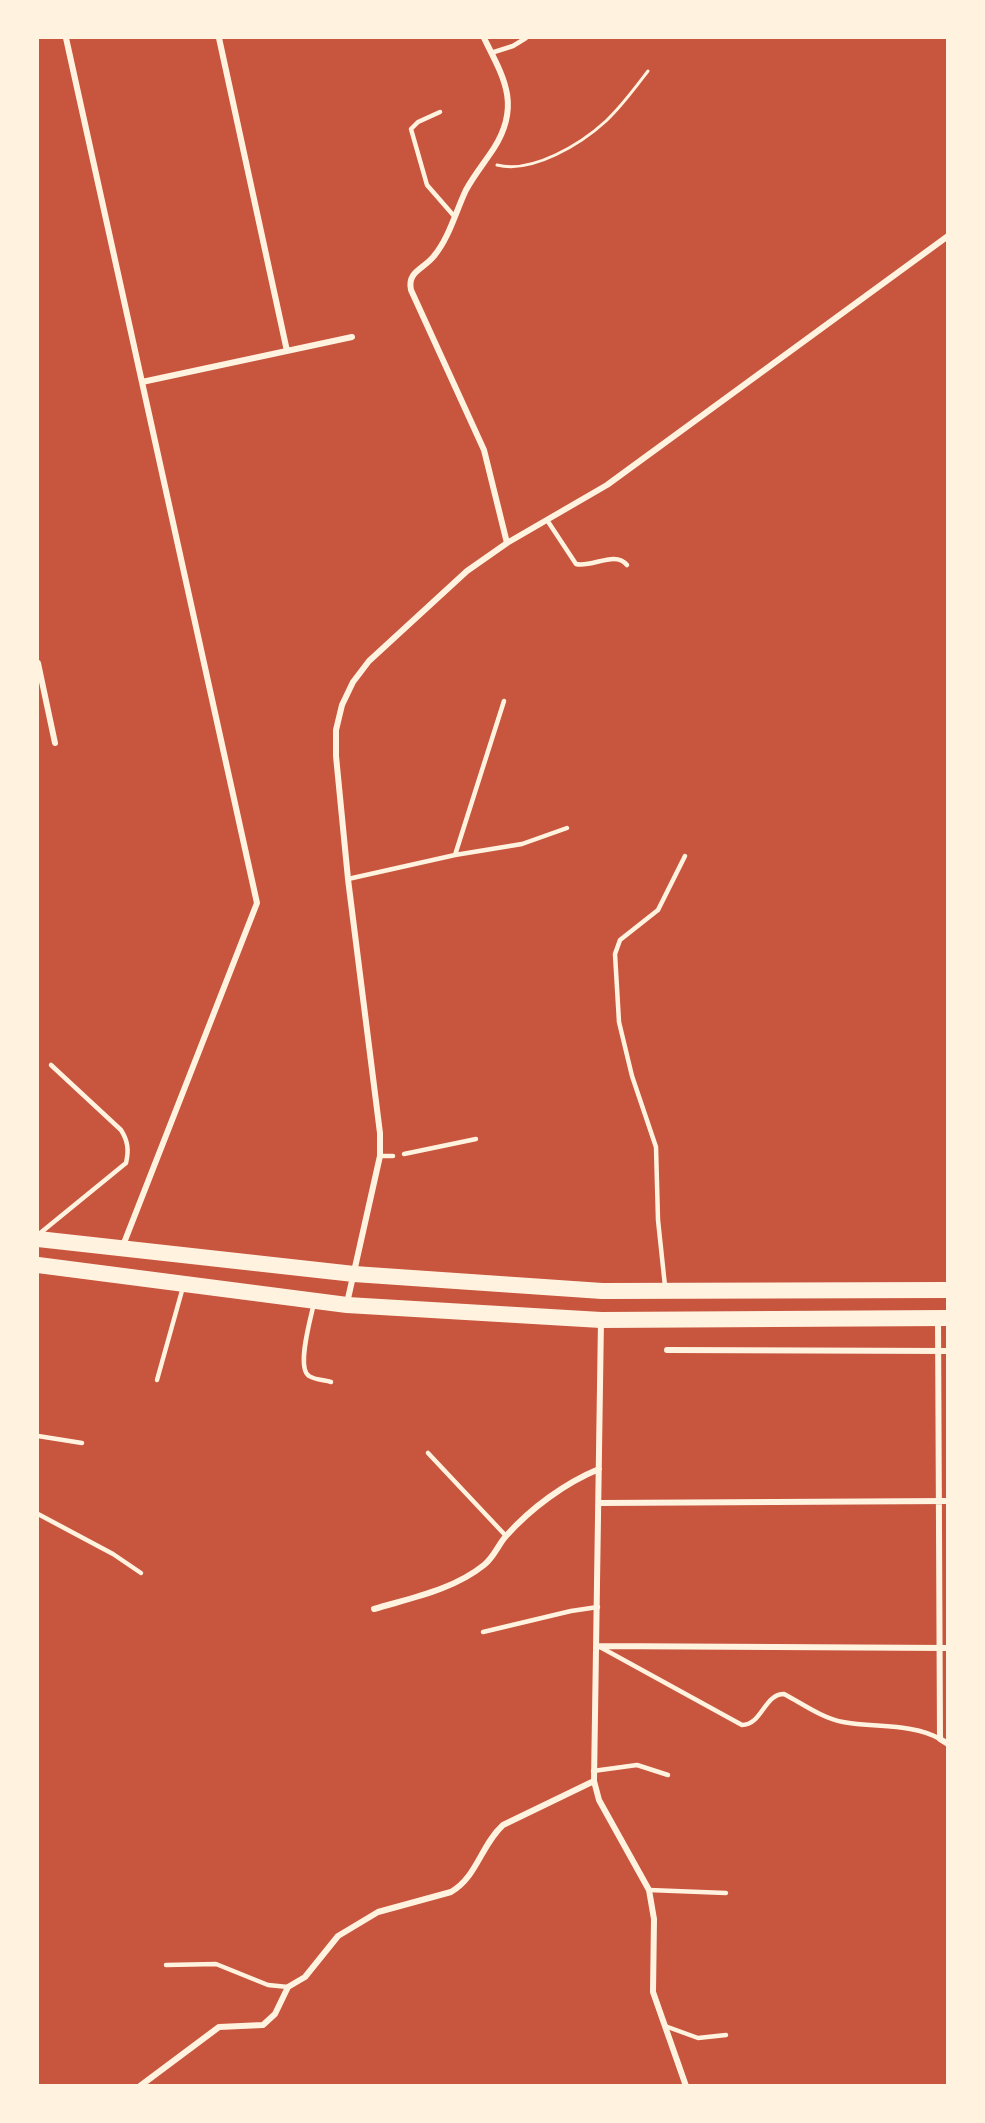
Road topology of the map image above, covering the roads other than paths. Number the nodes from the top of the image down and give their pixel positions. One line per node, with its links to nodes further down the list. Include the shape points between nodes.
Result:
1 (66, 38): 11 (street)
2 (219, 38): 10 (street)
3 (484, 38): 5 (street)
4 (526, 38): 5 (lane)
5 (491, 52): 7 (street, via 506,84 509,110 500,137)
6 (440, 112): 7 (lane, via 411,129 427,185)
7 (454, 216): 13 (street, via 439,249 412,274 409,282 484,450)
8 (948, 236): 12 (street, via 607,485)
9 (352, 337): 10 (street)
10 (287, 351): 11 (street)
11 (142, 382): 28 (street, via 257,903)
12 (547, 520): 13 (street); 14 (lane, via 576,564 612,559)
13 (507, 543): 21 (street, via 467,571 369,661 349,690 336,730)
14 (627, 565)
15 (38, 663): 17 (street)
16 (504, 701): 19 (lane)
17 (55, 743)
18 (567, 828): 19 (lane, via 522,844)
19 (455, 855): 21 (lane)
20 (685, 856): 33 (lane, via 658,910 620,940 615,954 619,1022 656,1147 658,1220)
21 (348, 879): 25 (street)
22 (51, 1065): 27 (lane, via 121,1130 127,1140 128,1155 126,1163)
23 (476, 1139): 24 (lane)
24 (404, 1154)
25 (380, 1156): 26 (lane); 30 (street)
26 (393, 1156)
27 (38, 1237): 28 (highway)
28 (122, 1248): 30 (highway)
29 (38, 1265): 31 (highway)
30 (354, 1274): 33 (highway, via 602,1292); 35 (street)
31 (184, 1283): 34 (highway); 41 (lane)
32 (948, 1290): 33 (highway)
33 (666, 1292)
34 (315, 1300): 35 (highway); 42 (lane, via 304,1370 308,1376)
35 (347, 1305): 37 (highway)
36 (943, 1318): 37 (highway); 39 (street)
37 (601, 1320): 46 (street)
38 (667, 1350): 39 (street)
39 (938, 1351): 40 (street); 47 (street)
40 (948, 1351)
41 (157, 1380)
42 (332, 1382)
43 (38, 1436): 44 (lane)
44 (82, 1443)
45 (428, 1453): 51 (lane)
46 (599, 1468): 49 (street); 51 (street, via 561,1488)
47 (939, 1501): 48 (street); 49 (street); 57 (street)
48 (948, 1501)
49 (599, 1503): 53 (street)
50 (38, 1514): 52 (lane)
51 (506, 1536): 54 (street, via 493,1557 466,1577 433,1592)
52 (141, 1573)
53 (598, 1607): 55 (lane); 56 (street)
54 (374, 1609)
55 (483, 1632)
56 (597, 1646): 57 (street); 59 (lane, via 742,1725 753,1722 775,1696 784,1694 840,1722 914,1730); 61 (street)
57 (939, 1648): 58 (street); 59 (street)
58 (948, 1648)
59 (940, 1739): 60 (street)
60 (948, 1744)
61 (593, 1771): 62 (lane, via 637,1765); 63 (street)
62 (668, 1775)
63 (594, 1781): 64 (street, via 599,1800); 67 (street, via 503,1825 462,1886 365,1917 338,1936 305,1977)
64 (649, 1890): 65 (lane); 68 (street, via 654,1919 653,1992)
65 (726, 1893)
66 (166, 1965): 67 (lane, via 216,1964 268,1985)
67 (288, 1987): 70 (street, via 275,2014 263,2025 219,2026)
68 (663, 2025): 69 (lane, via 698,2038); 71 (street)
69 (726, 2035)
70 (140, 2085)
71 (686, 2085)

